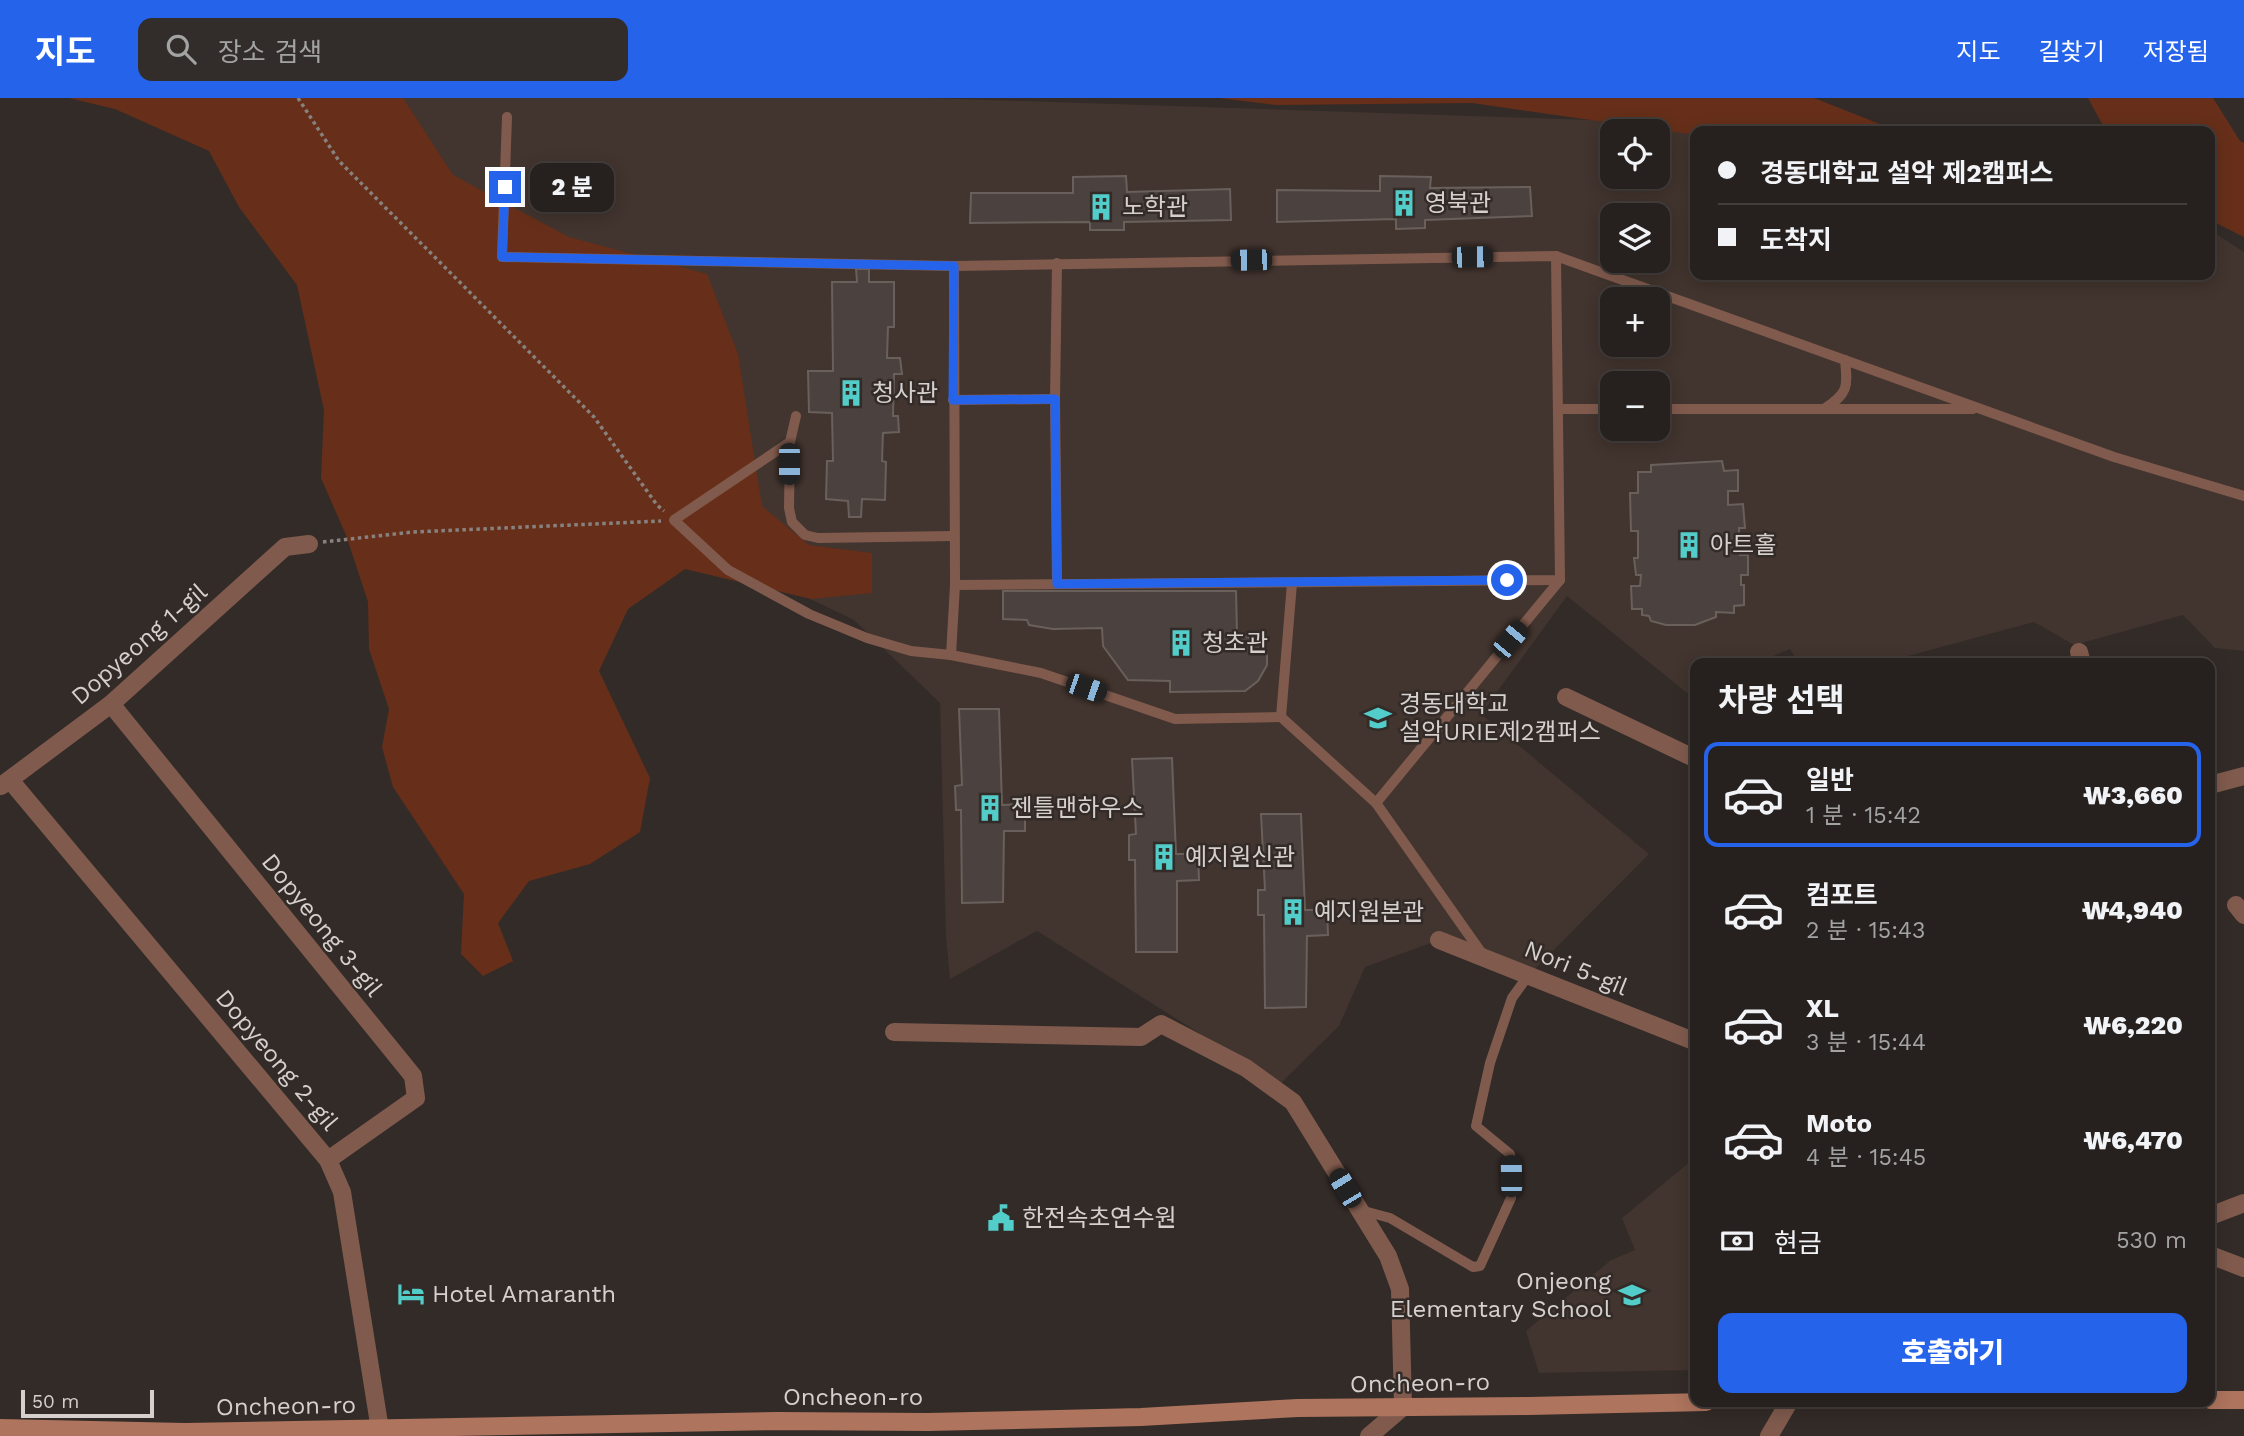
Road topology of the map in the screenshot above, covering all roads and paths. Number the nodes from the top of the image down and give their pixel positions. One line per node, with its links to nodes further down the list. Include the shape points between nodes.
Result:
1 (298, 98): 17 (path, via 339,161 594,416 657,505)
2 (507, 117): 5 (lane, via 502,257)
3 (1556, 256): 4 (lane); 6 (lane); 9 (lane)
4 (1057, 263): 5 (lane); 7 (lane)
5 (954, 266): 8 (lane)
6 (1845, 360): 12 (lane, via 1846,389); 13 (lane)
7 (1055, 399): 8 (lane); 22 (lane)
8 (953, 400): 18 (lane)
9 (1558, 408): 10 (lane); 20 (lane)
10 (1600, 409)
11 (1670, 409): 12 (lane)
12 (1824, 409): 13 (lane)
13 (1982, 409): 16 (lane, via 2114,457)
14 (796, 416): 15 (lane)
15 (789, 442): 17 (lane); 18 (lane, via 789,508 792,522 805,535)
16 (2244, 496)
17 (674, 520): 19 (path, via 413,532); 24 (lane, via 728,570 809,614 911,651)
18 (954, 536): 23 (lane)
19 (309, 544): 26 (street, Dopyeong 1-gil, via 285,547)
20 (1560, 580): 21 (lane); 32 (lane)
21 (1292, 583): 22 (lane); 27 (lane)
22 (1057, 584): 23 (lane)
23 (955, 586): 24 (lane)
24 (951, 655): 27 (lane, via 1041,673 1175,719)
25 (1566, 697): 28 (street)
26 (111, 704): 30 (street, Dopyeong 1-gil); 38 (street, Dopyeong 3-gil, via 413,1076 416,1098)
27 (1281, 717): 32 (lane)
28 (1690, 756)
29 (2244, 776): 31 (street)
30 (5, 784): 38 (street, Dopyeong 2-gil)
31 (2215, 784)
32 (1376, 803): 34 (lane)
33 (1439, 940): 34 (street, Nori 5-gil)
34 (1486, 959): 35 (street, Nori 5-gil)
35 (1528, 976): 37 (street, Nori 5-gil); 40 (lane, via 1512,998 1490,1062 1476,1126 1510,1154 1511,1198 1480,1265 1473,1267 1390,1218)
36 (894, 1032): 40 (street, via 1140,1037 1161,1024 1246,1068 1293,1102)
37 (1690, 1040)
38 (328, 1160): 50 (street, Dopyeong 2-gil, via 342,1192)
39 (2244, 1203): 41 (street)
40 (1358, 1210): 47 (street, via 1388,1256 1401,1289)
41 (2215, 1214)
42 (2215, 1257): 43 (street)
43 (2244, 1268)
44 (2215, 1400): 45 (street)
45 (2244, 1400)
46 (1690, 1402): 47 (street, Oncheon-ro)
47 (1404, 1407): 50 (street, Oncheon-ro, via 1128,1418 777,1421); 51 (street)
48 (1786, 1407): 52 (street)
49 (0, 1428): 50 (street, Oncheon-ro)
50 (380, 1433)
51 (1369, 1436)
52 (1769, 1436)

